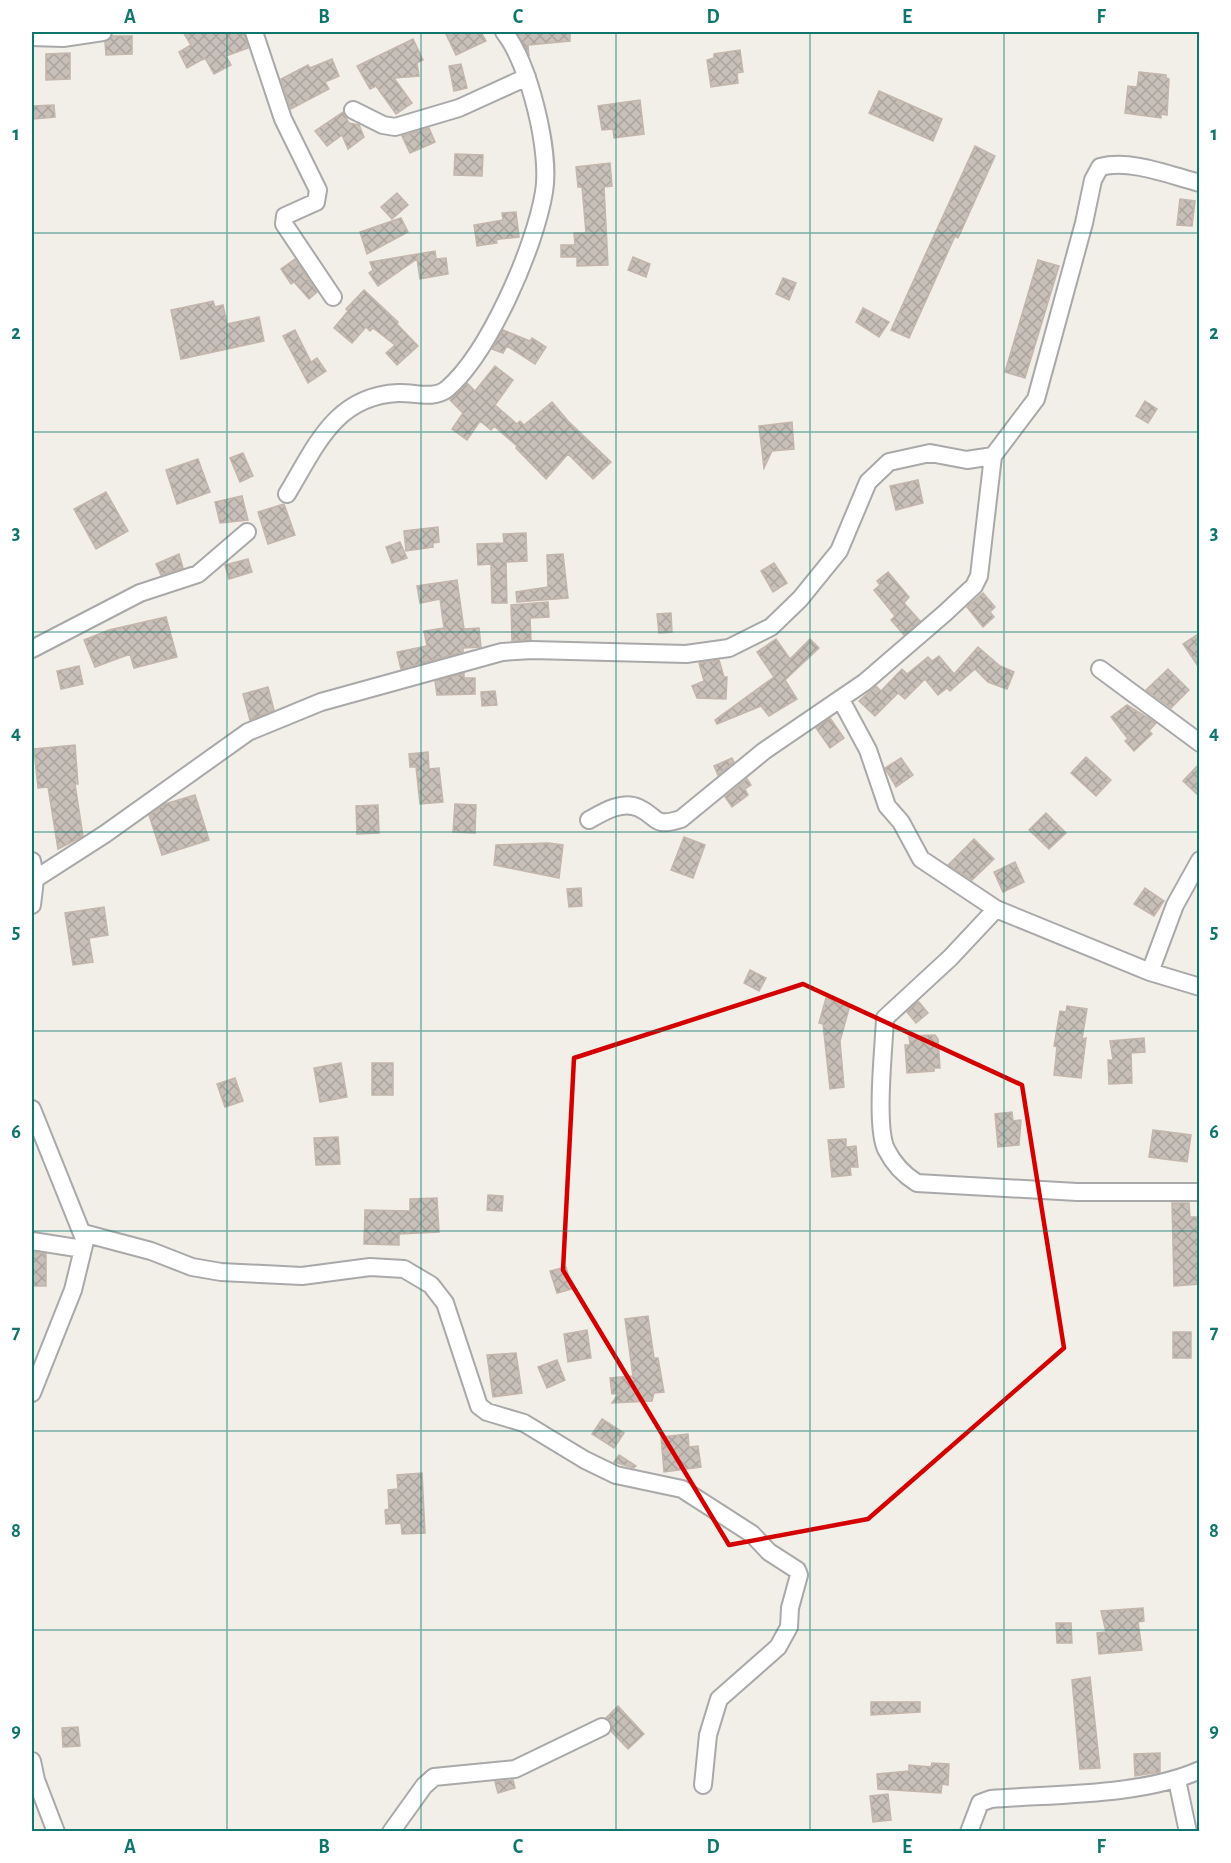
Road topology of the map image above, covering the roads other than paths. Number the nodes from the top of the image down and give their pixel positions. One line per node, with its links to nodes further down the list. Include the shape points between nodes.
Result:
1 (103, 32): 4 (street, via 63,38)
2 (255, 32): 8 (street, via 283,119 318,190 316,202 285,216 284,224)
3 (504, 32): 5 (street)
4 (32, 37)
5 (527, 77): 6 (street, via 459,108 395,127); 10 (street, via 546,155 545,190 532,240 470,365 445,390 434,394 396,393 368,398 349,407 330,424)
6 (353, 110)
7 (1200, 183): 9 (street, via 1112,164 1100,167 1093,180 1036,399)
8 (333, 297)
9 (993, 456): 14 (street, via 981,571 974,586); 19 (street, via 967,460 930,453 889,462 868,483 839,550 827,566 771,627 750,639 729,648 686,654 502,652 321,702 248,732 105,834)
10 (287, 494)
11 (248, 532): 12 (street, via 198,574 140,593)
12 (32, 650)
13 (1100, 669): 15 (street)
14 (841, 700): 16 (street, via 764,751 681,819 667,824 652,820 638,807 614,807); 21 (street, via 868,750 887,806 901,822 921,860)
15 (1200, 743)
16 (589, 820)
17 (1200, 860): 22 (street, via 1175,905)
18 (32, 861): 19 (street)
19 (34, 879): 20 (street)
20 (32, 905)
21 (996, 909): 22 (street); 25 (street, via 885,1018 882,1130 886,1148 905,1175 917,1183 1077,1192)
22 (1150, 972): 23 (street)
23 (1200, 987)
24 (32, 1109): 27 (street)
25 (1200, 1192)
26 (32, 1241): 27 (street)
27 (83, 1241): 28 (street, via 73,1290); 33 (street, via 151,1251 192,1267 221,1272 302,1276 370,1267 404,1269 431,1285 445,1303 479,1406 524,1423 616,1475 682,1489 752,1534 797,1570 789,1627 778,1647 719,1699 708,1735)
28 (32, 1393)
29 (602, 1727): 35 (street, via 515,1768 434,1778)
30 (32, 1761): 34 (street)
31 (1200, 1770): 32 (street)
32 (1177, 1780): 36 (street, via 991,1799 980,1803); 37 (street)
33 (703, 1785)
34 (56, 1832)
35 (391, 1832)
36 (969, 1832)
37 (1188, 1832)

